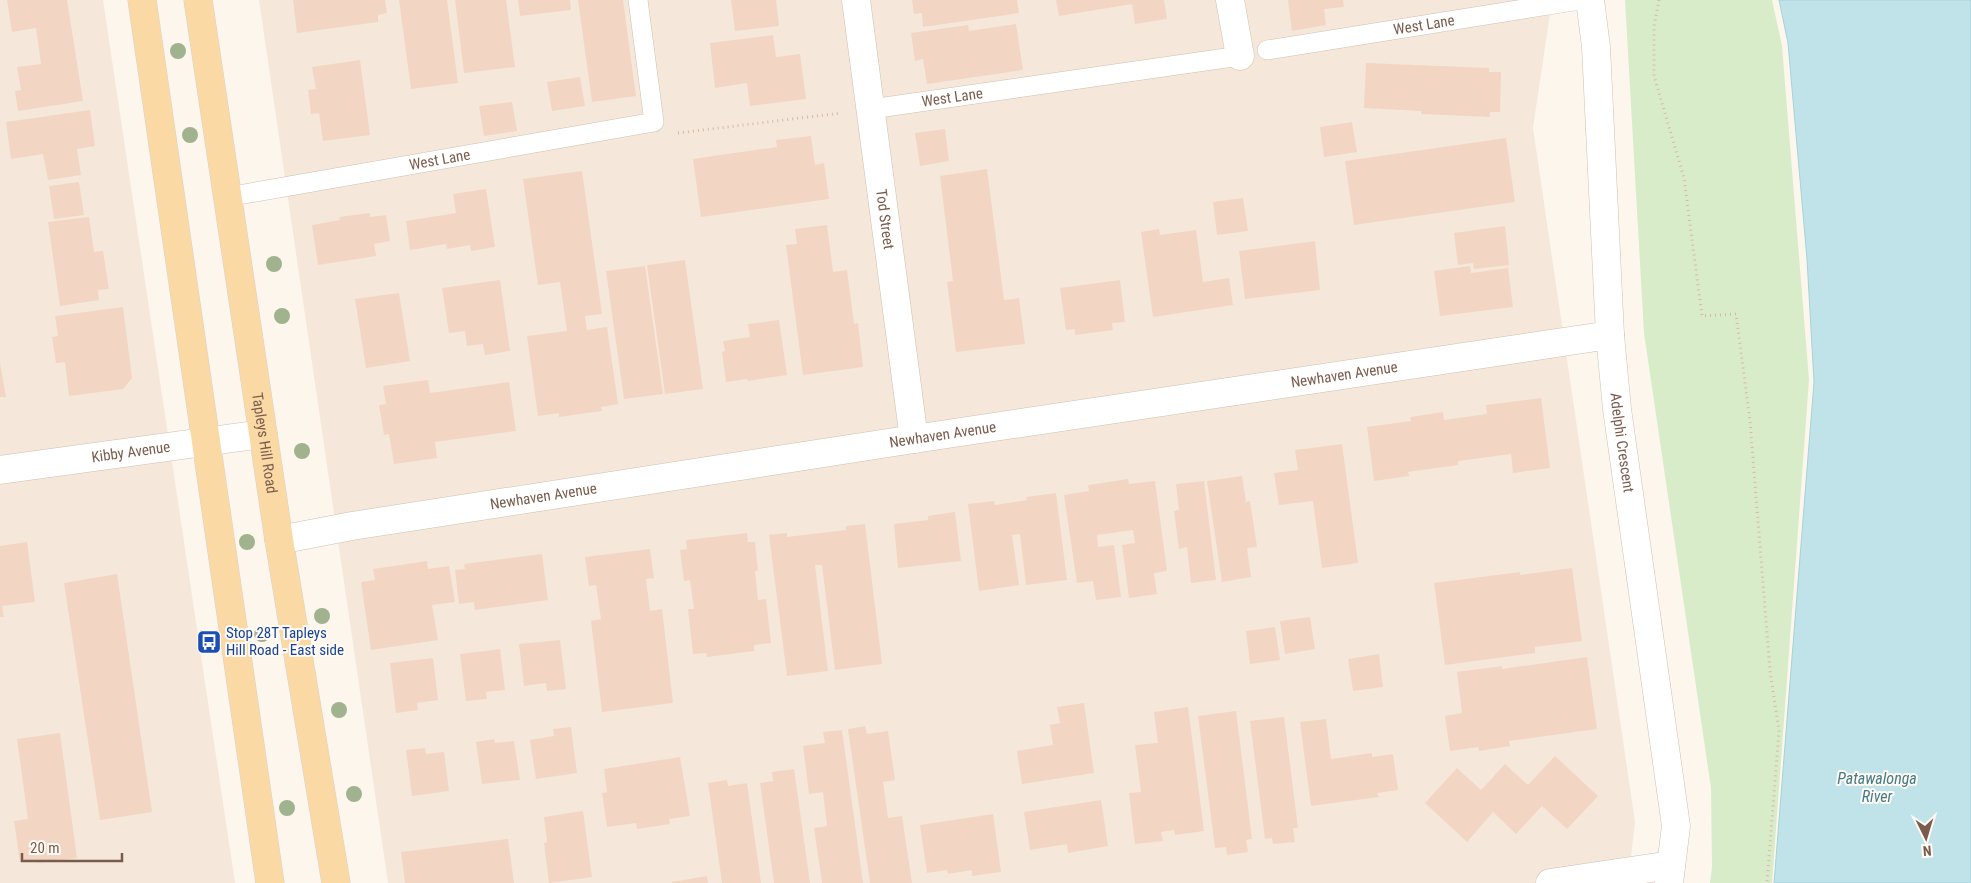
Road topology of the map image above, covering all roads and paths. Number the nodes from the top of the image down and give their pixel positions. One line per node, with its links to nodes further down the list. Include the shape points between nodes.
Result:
1 (142, 0): 17 (main road)
2 (198, 0): 13 (main road, Tapleys Hill Road)
3 (638, 0): 13 (lane, West Lane, via 654,122)
4 (856, 0): 11 (street, Tod Street)
5 (1230, 0): 10 (street)
6 (1580, 0): 9 (lane, West Lane)
7 (1590, 0): 14 (street, Adelphi Crescent, via 1596,48)
8 (1658, 0): 24 (path, via 1654,26 1654,76 1684,178 1702,316 1736,314 1750,421 1770,671 1779,731)
9 (1267, 50)
10 (1240, 56): 11 (lane, West Lane)
11 (871, 109): 12 (path); 16 (street, Tod Street)
12 (675, 134)
13 (226, 197): 15 (main road, Tapleys Hill Road)
14 (1610, 335): 16 (street, Newhaven Avenue); 20 (street, Adelphi Crescent, via 1617,409 1676,826)
15 (263, 434): 17 (street, Kibby Avenue); 19 (main road, Tapleys Hill Road)
16 (914, 439): 19 (street, Newhaven Avenue, via 362,524)
17 (206, 443): 18 (street, Kibby Avenue); 21 (main road)
18 (0, 470)
19 (279, 540): 22 (main road, Tapleys Hill Road)
20 (1670, 874): 23 (street)
21 (270, 883)
22 (336, 883)
23 (1550, 883)
24 (1767, 883)

